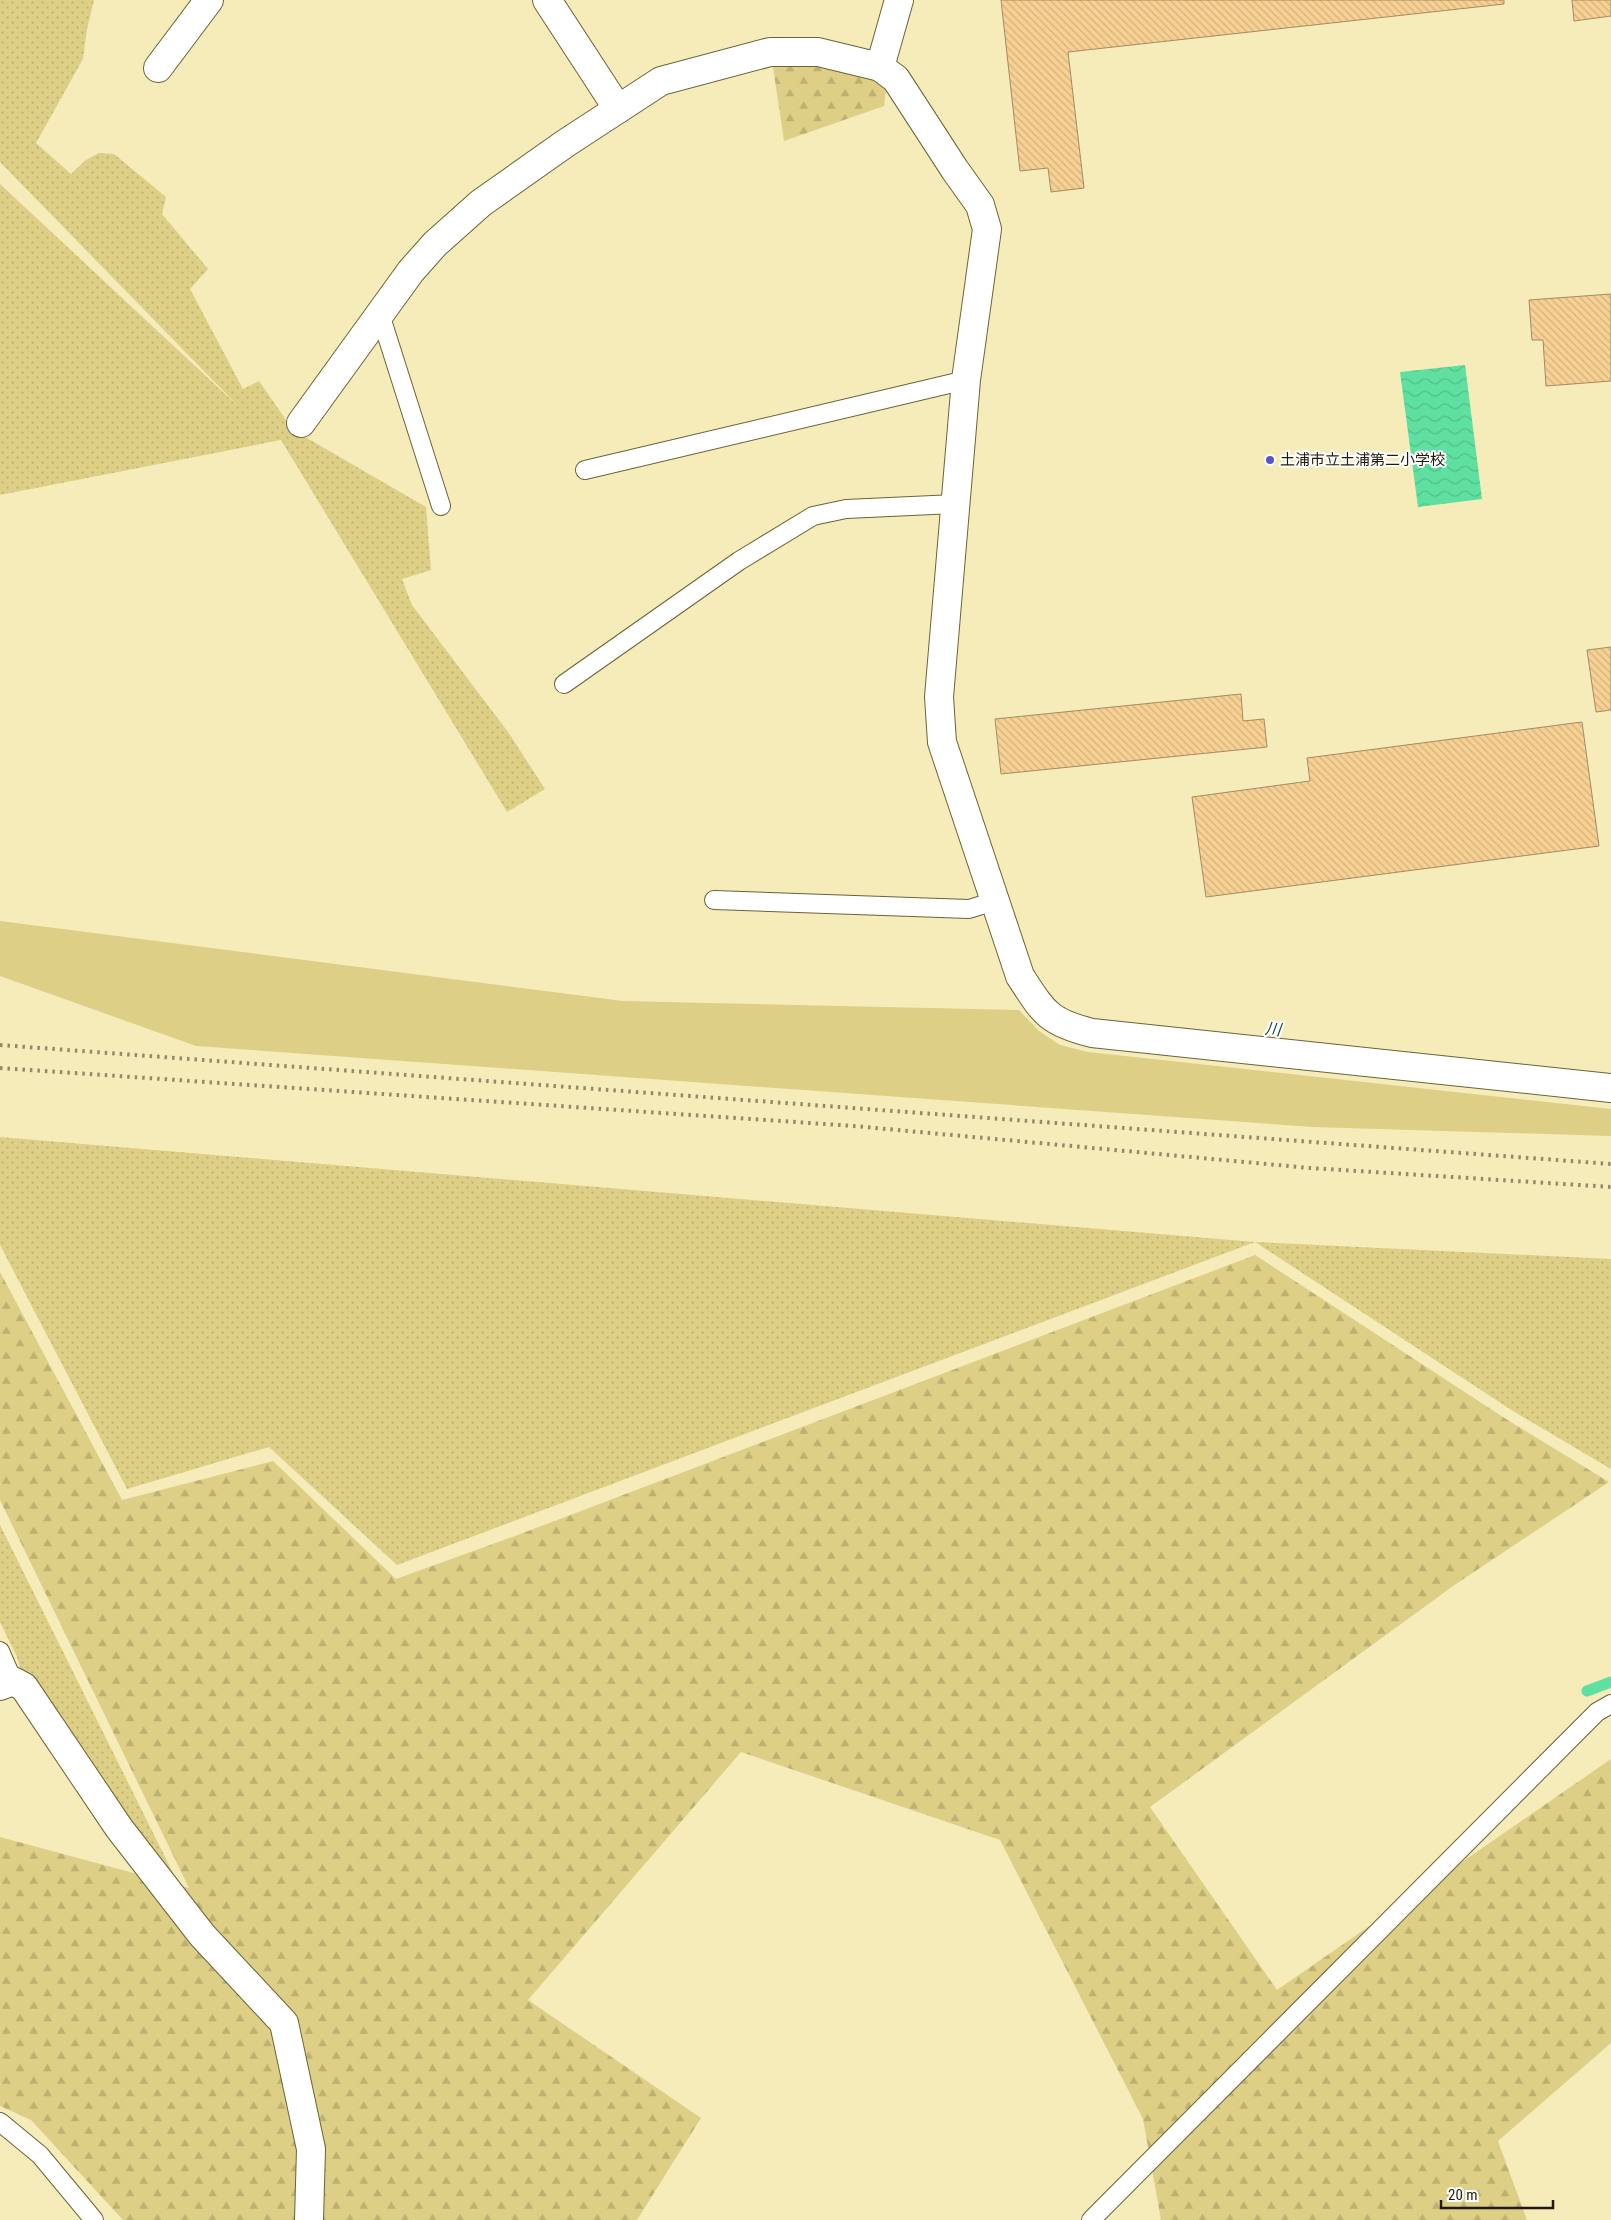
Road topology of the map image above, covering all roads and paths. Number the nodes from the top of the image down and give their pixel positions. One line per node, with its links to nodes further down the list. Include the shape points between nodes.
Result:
1 (209, 0): 5 (street)
2 (547, 0): 6 (street)
3 (899, 0): 4 (street)
4 (880, 67): 6 (street, via 818,52 770,52 661,81); 8 (street, via 896,79 980,205 987,229)
5 (158, 68)
6 (618, 109): 7 (street, via 481,203 435,244)
7 (380, 314): 9 (street); 12 (lane)
8 (966, 380): 10 (lane); 11 (street)
9 (301, 423)
10 (585, 470)
11 (955, 504): 13 (lane, via 846,509 813,516 738,561); 15 (street, via 939,697 942,742)
12 (441, 506)
13 (564, 684)
14 (714, 900): 15 (lane, via 968,909)
15 (995, 901): 16 (street, via 1020,976 1050,1016 1066,1027 1092,1033)
16 (1611, 1088)
17 (0, 1651): 18 (lane)
18 (6, 1684): 22 (street, via 24,1687 118,1828 202,1935 284,2023 311,2149)
19 (1611, 1704): 23 (lane, via 1597,1712)
20 (0, 2122): 21 (lane, via 40,2155)
21 (94, 2220)
22 (309, 2220)
23 (1091, 2220)

